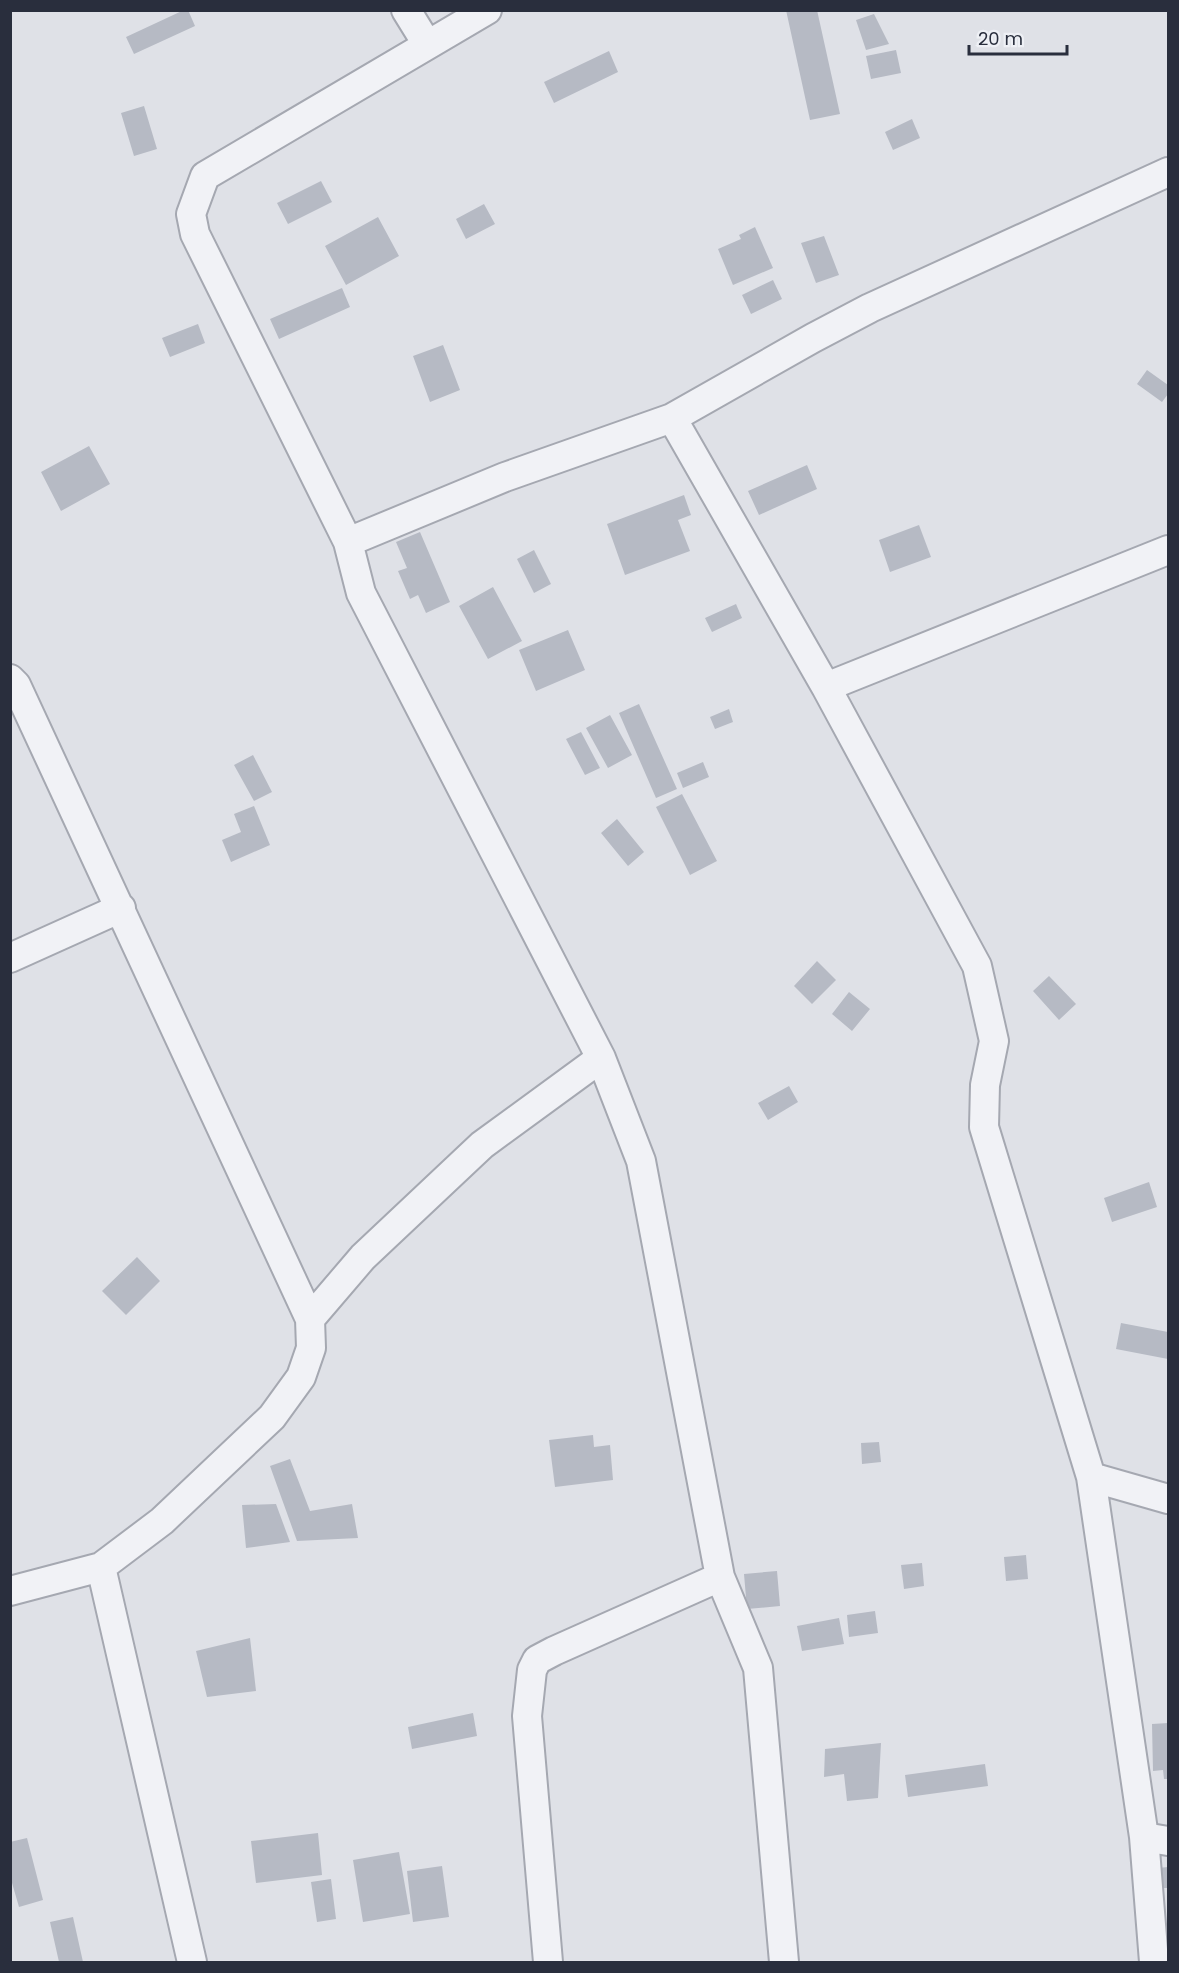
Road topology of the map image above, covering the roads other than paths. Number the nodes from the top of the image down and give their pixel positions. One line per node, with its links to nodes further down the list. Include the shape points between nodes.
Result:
1 (406, 10): 3 (street)
2 (487, 10): 3 (street)
3 (427, 44): 6 (street, via 205,176 191,214 195,234)
4 (1168, 172): 5 (street, via 870,308)
5 (672, 418): 6 (street, via 505,477); 9 (street)
6 (348, 542): 12 (street, via 361,593)
7 (1168, 550): 9 (street)
8 (10, 679): 10 (street, via 63,780)
9 (826, 687): 14 (street, via 977,966 993,1041 985,1085 984,1127)
10 (121, 908): 11 (street); 13 (street)
11 (10, 958)
12 (601, 1058): 13 (street, via 482,1145 363,1257); 17 (street, via 641,1161)
13 (310, 1319): 16 (street, via 311,1348 301,1377 272,1417 162,1521)
14 (1091, 1477): 15 (street); 19 (street)
15 (1168, 1499)
16 (101, 1567): 18 (street); 20 (street)
17 (720, 1577): 21 (street, via 554,1651 537,1660 532,1670 527,1716); 22 (street, via 758,1668)
18 (10, 1591)
19 (1156, 1839): 23 (street)
20 (192, 1962)
21 (548, 1962)
22 (784, 1962)
23 (1154, 1962)

